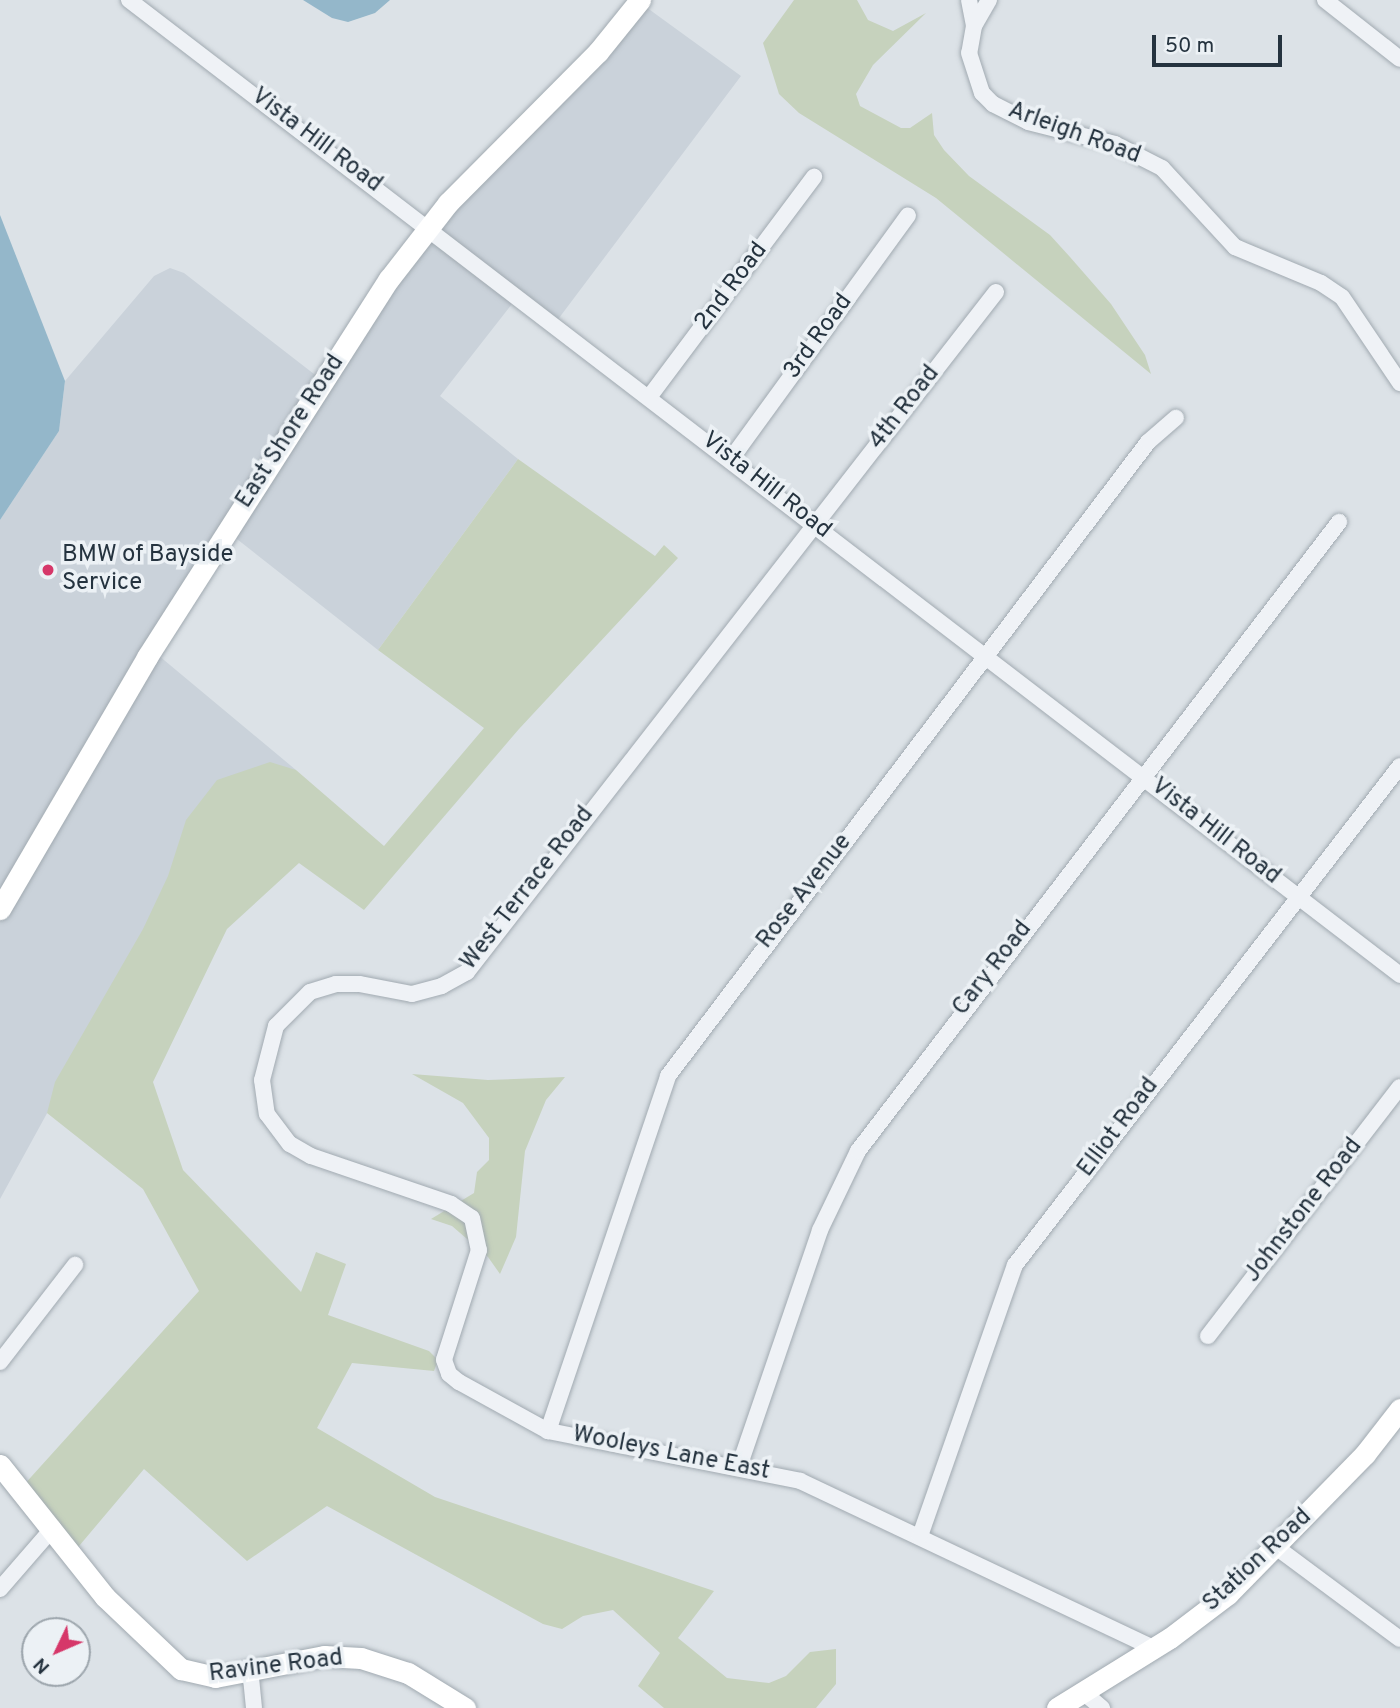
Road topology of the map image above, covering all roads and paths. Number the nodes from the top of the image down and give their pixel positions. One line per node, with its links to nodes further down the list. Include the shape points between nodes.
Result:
1 (129, 0): 10 (street, Vista Hill Road)
2 (969, 0): 6 (street, Arleigh Road)
3 (989, 0): 6 (street, Arleigh Road)
4 (639, 1): 10 (main road, East Shore Road, via 598,52)
5 (1329, 2): 7 (street)
6 (974, 26): 12 (street, Arleigh Road, via 969,65 982,93 993,104 1028,122 1115,144 1162,168 1235,247 1321,283 1342,297)
7 (1400, 59)
8 (814, 177): 13 (street, 2nd Road)
9 (908, 215): 15 (street, 3rd Road)
10 (428, 225): 13 (street, Vista Hill Road); 22 (main road, East Shore Road, via 147,657)
11 (996, 292): 17 (street, 4th Road)
12 (1400, 383)
13 (650, 396): 15 (street, Vista Hill Road)
14 (1176, 418): 18 (street, Rose Avenue, via 1148,442)
15 (731, 459): 17 (street, Vista Hill Road)
16 (1339, 522): 20 (street, Cary Road)
17 (815, 523): 18 (street, Vista Hill Road); 25 (street, West Terrace Road, via 467,972 442,986 412,994 336,984 310,992 285,1012 276,1026 262,1080 267,1114 277,1130 311,1156)
18 (987, 656): 20 (street, Vista Hill Road); 30 (street, Rose Avenue, via 668,1076)
19 (1400, 765): 21 (street, Elliot Road)
20 (1142, 776): 21 (street, Vista Hill Road); 32 (street, Cary Road, via 858,1151 820,1230)
21 (1298, 896): 23 (street, Vista Hill Road); 34 (street, Elliot Road, via 1015,1265)
22 (0, 909)
23 (1400, 975)
24 (1400, 1087): 27 (street, Johnstone Road)
25 (428, 1196): 30 (street, Wooleys Lane East, via 472,1218 478,1236 479,1250 444,1360 446,1369 459,1382)
26 (75, 1265): 28 (street)
27 (1208, 1336)
28 (0, 1363)
29 (1400, 1409): 35 (main road, Station Road, via 1365,1454)
30 (548, 1431): 32 (street, Wooleys Lane East)
31 (0, 1465): 33 (main road, Ravine Road)
32 (738, 1467): 34 (street, Wooleys Lane East, via 800,1481)
33 (52, 1528): 36 (street); 39 (main road, Ravine Road, via 105,1597 181,1669 215,1677)
34 (920, 1536): 38 (street, Wooleys Lane East)
35 (1276, 1547): 37 (street); 38 (main road, Station Road, via 1228,1594)
36 (0, 1589)
37 (1400, 1639)
38 (1151, 1647): 40 (main road, Station Road)
39 (250, 1668): 41 (street); 42 (main road, Ravine Road, via 324,1656 361,1658 408,1673)
40 (1083, 1692): 43 (main road, Station Road); 44 (street)
41 (254, 1708)
42 (465, 1708)
43 (1057, 1708)
44 (1102, 1708)

